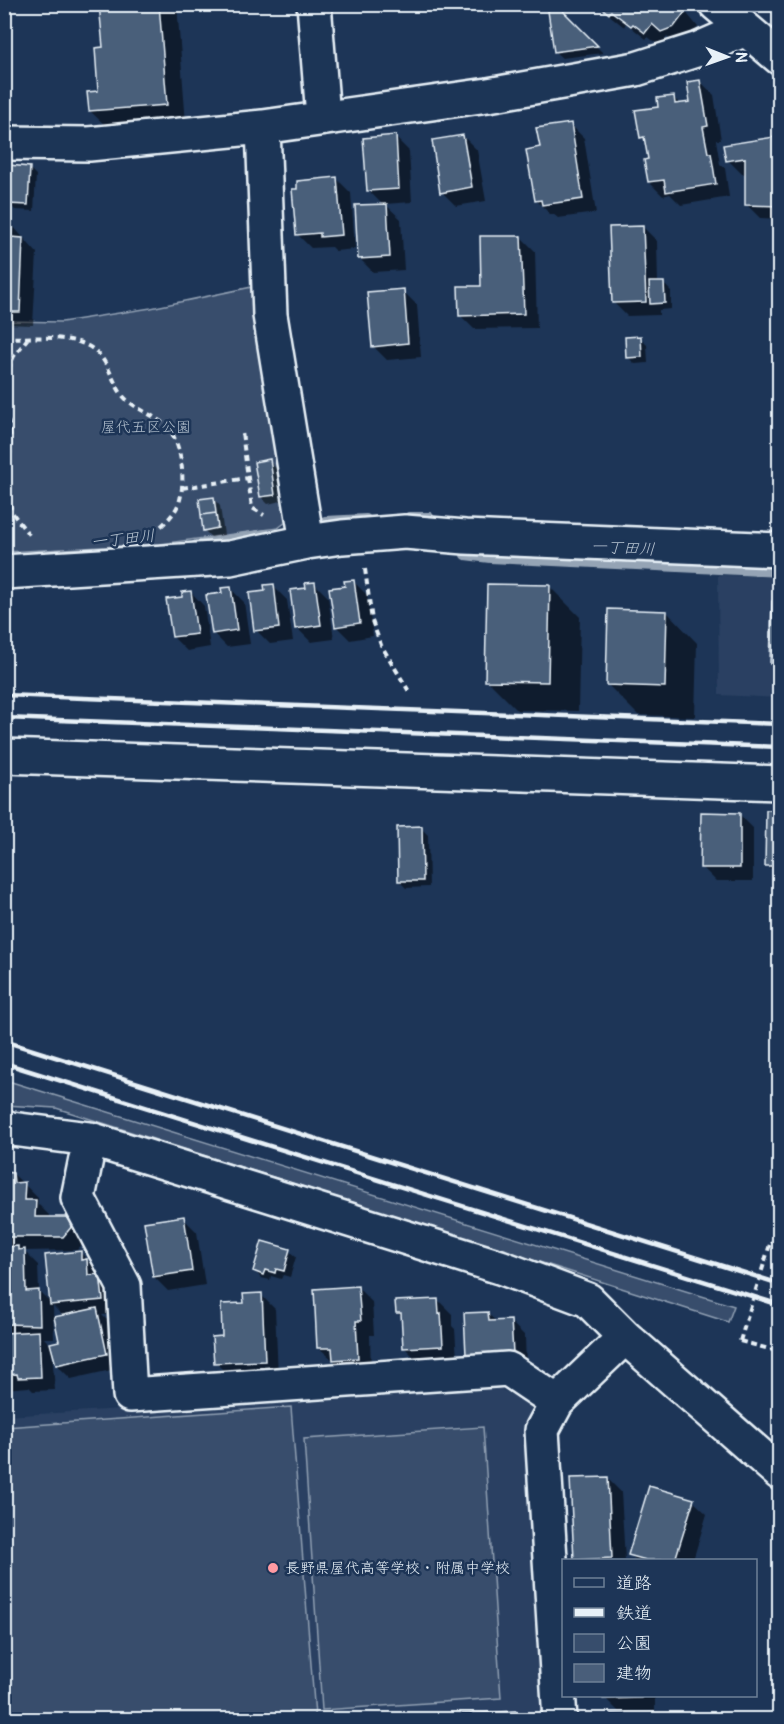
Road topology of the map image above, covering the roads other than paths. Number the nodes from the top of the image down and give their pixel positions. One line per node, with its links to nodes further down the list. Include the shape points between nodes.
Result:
1 (314, 4): 5 (street)
2 (716, 4): 3 (street)
3 (745, 29): 4 (street); 5 (street, via 636,69 488,95)
4 (780, 58)
5 (323, 117): 6 (street)
6 (263, 127): 7 (street, via 89,144); 8 (street, via 270,315)
7 (4, 143)
8 (307, 542): 9 (street, via 405,532); 10 (street, via 230,558)
9 (780, 550)
10 (4, 572)
11 (4, 756): 12 (street)
12 (780, 783)
13 (4, 1128): 14 (street)
14 (90, 1139): 15 (street, via 500,1267 588,1300); 16 (street, via 78,1198 124,1286 130,1395 508,1369)
15 (625, 1336): 16 (street); 17 (street)
16 (557, 1402): 18 (street, via 542,1430)
17 (780, 1473)
18 (560, 1719)

